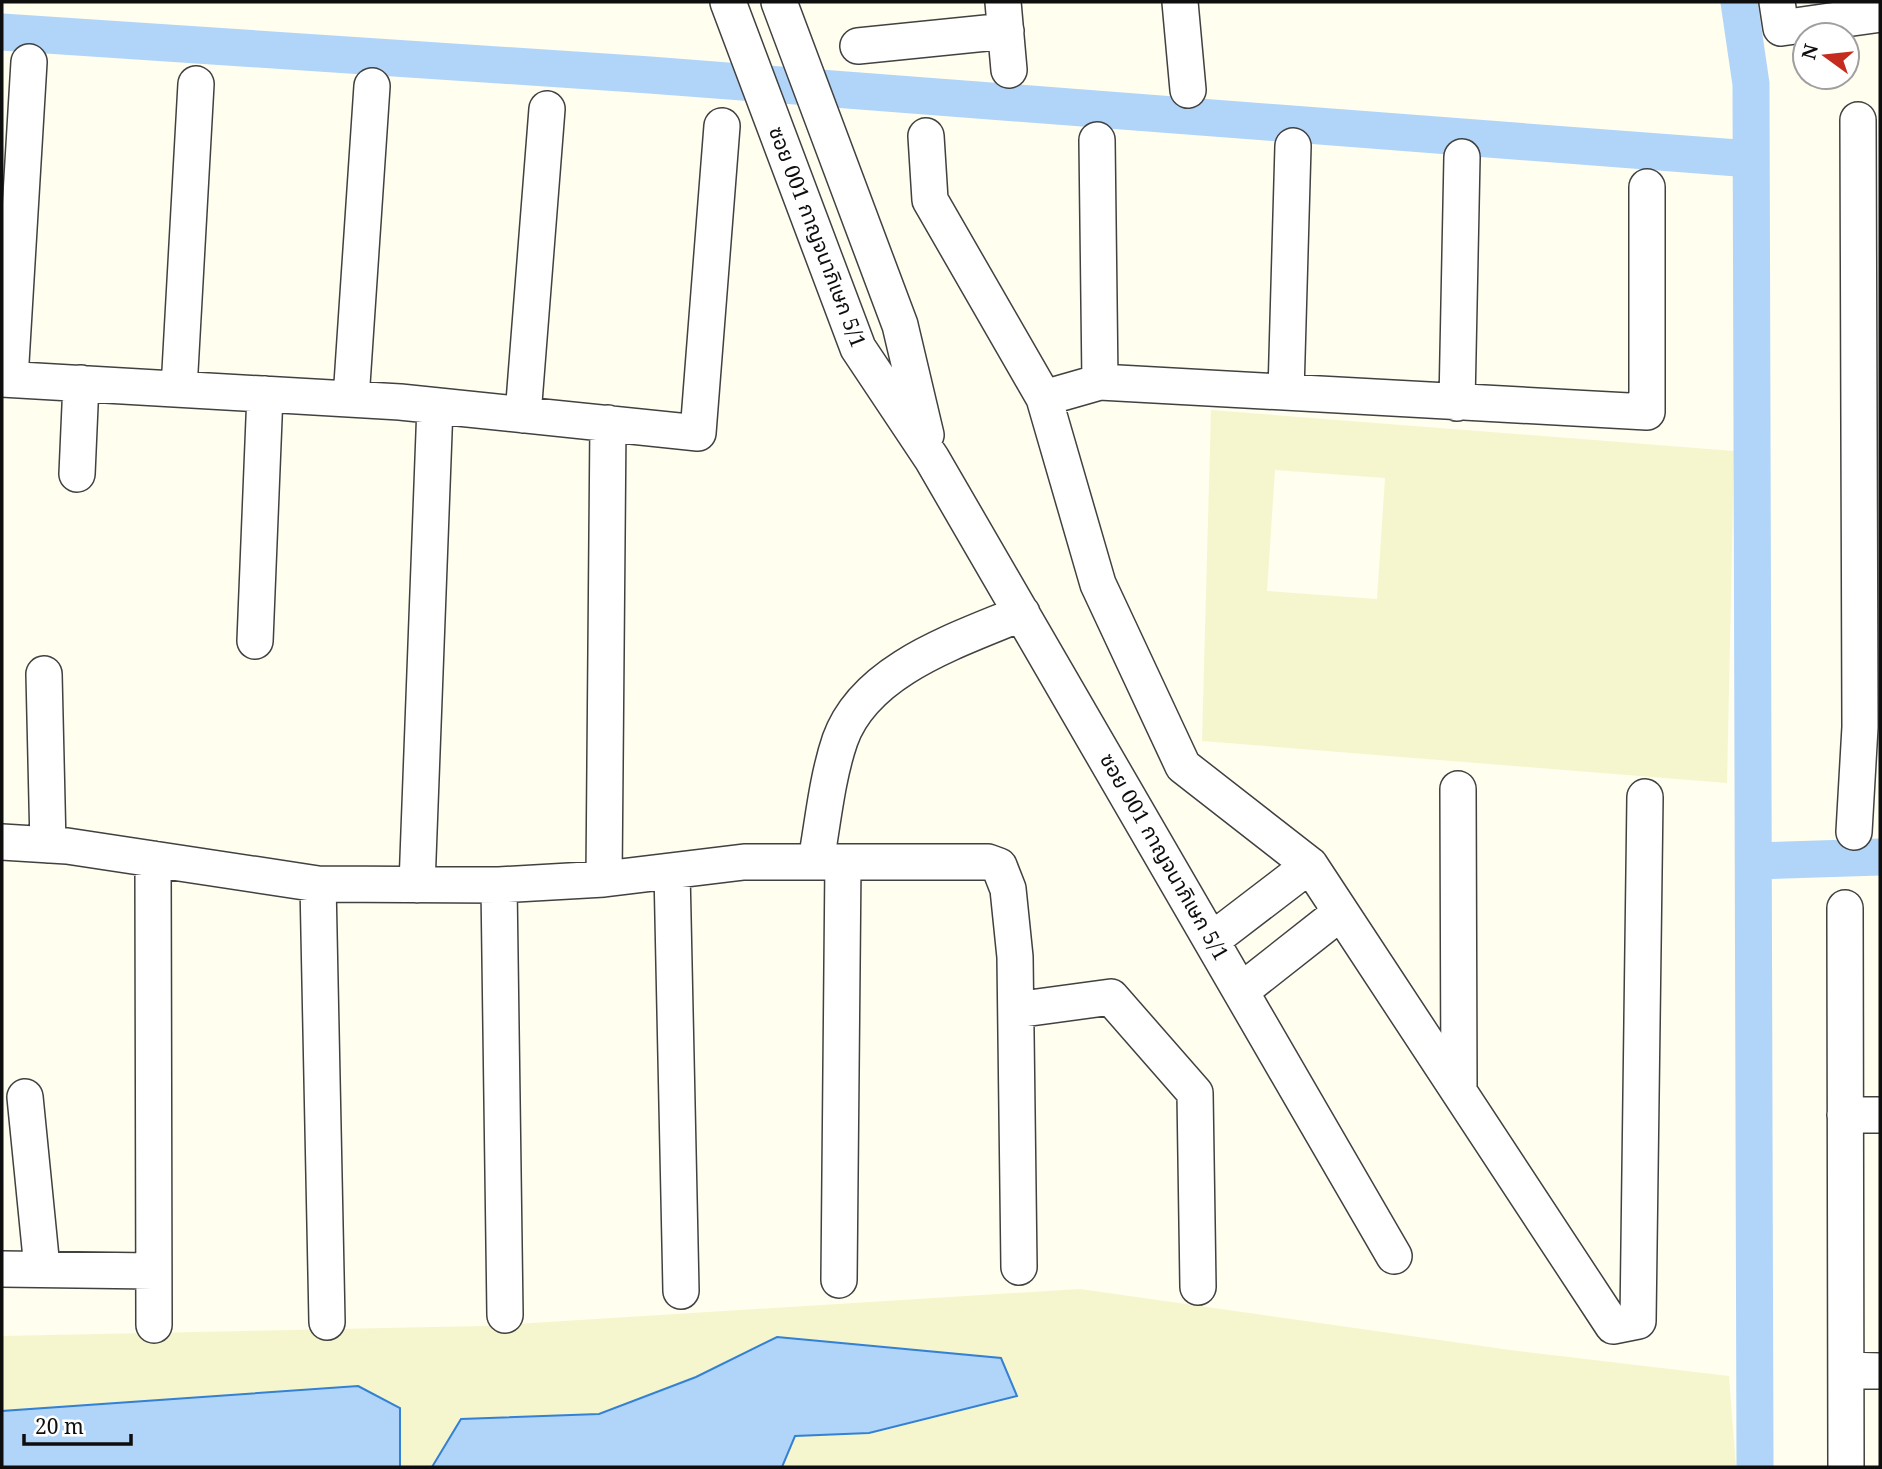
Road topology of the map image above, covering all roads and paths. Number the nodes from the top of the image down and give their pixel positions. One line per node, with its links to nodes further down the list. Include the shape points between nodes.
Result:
1 (728, 2): 34 (street, ซอย 001 กาญจนาภิเษก 5/1, via 858,348)
2 (779, 2): 34 (street, ซอย 001 กาญจนาภิเษก 5/1, via 900,325)
3 (1181, 2): 12 (street)
4 (1777, 2): 5 (street, via 1781,28)
5 (1880, 14)
6 (1004, 16): 7 (street); 9 (street)
7 (858, 46)
8 (29, 62): 22 (street)
9 (1009, 70)
10 (196, 84): 25 (street)
11 (372, 86): 29 (street)
12 (1188, 90)
13 (547, 109): 32 (street)
14 (1858, 120): 21 (street)
15 (722, 127): 33 (street, via 698,433)
16 (926, 136): 28 (street, via 930,200)
17 (1097, 140): 23 (street)
18 (1293, 146): 26 (street)
19 (1462, 157): 30 (street)
20 (1647, 187): 30 (street, via 1647,412)
21 (1870, 326): 36 (street)
22 (6, 379): 24 (street)
23 (1100, 382): 26 (street); 28 (street)
24 (81, 383): 25 (street); 35 (street)
25 (179, 389): 27 (street)
26 (1286, 392): 30 (street)
27 (265, 394): 29 (street); 38 (street)
28 (1044, 398): 48 (street, via 1098,584 1184,766)
29 (351, 399): 31 (street)
30 (1457, 403)
31 (435, 406): 32 (street); 53 (street)
32 (523, 415): 33 (street)
33 (608, 423): 50 (street)
34 (932, 459): 37 (street, ซอย 001 กาญจนาภิเษก 5/1)
35 (77, 474)
36 (1869, 575): 40 (street)
37 (1022, 612): 47 (street, via 881,681 853,712 839,741); 56 (street, ซอย 001 กาญจนาภิเษก 5/1)
38 (255, 641)
39 (44, 674): 45 (street)
40 (1870, 727): 43 (street)
41 (1458, 789): 59 (street)
42 (1645, 797): 59 (street, via 1638,1321 1613,1326)
43 (1854, 832)
44 (2, 842): 45 (street)
45 (48, 845): 46 (street)
46 (153, 859): 51 (street); 67 (street)
47 (830, 862): 49 (street, via 744,862); 58 (street, via 988,862 999,866 1008,889); 68 (street)
48 (1310, 865): 55 (street); 56 (street)
49 (672, 871): 50 (street); 70 (street)
50 (604, 879): 52 (street)
51 (318, 884): 53 (street); 72 (street)
52 (499, 885): 53 (street); 71 (street)
53 (417, 886)
54 (1845, 908): 61 (street)
55 (1340, 913): 57 (street); 59 (street)
56 (1212, 940): 57 (street, ซอย 001 กาญจนาภิเษก 5/1)
57 (1241, 991): 63 (street, ซอย 001 กาญจนาภิเษก 5/1)
58 (1016, 1010): 64 (street); 69 (street, via 1111,997 1195,1093)
59 (1459, 1089)
60 (25, 1097): 65 (street)
61 (1845, 1115): 62 (street); 74 (street)
62 (1880, 1115)
63 (1394, 1256)
64 (1019, 1267)
65 (42, 1268): 66 (street); 67 (street)
66 (2, 1269)
67 (153, 1271): 73 (street)
68 (839, 1280)
69 (1198, 1287)
70 (681, 1291)
71 (505, 1315)
72 (327, 1322)
73 (154, 1325)
74 (1846, 1370): 75 (street); 76 (street)
75 (1880, 1371)
76 (1846, 1467)

